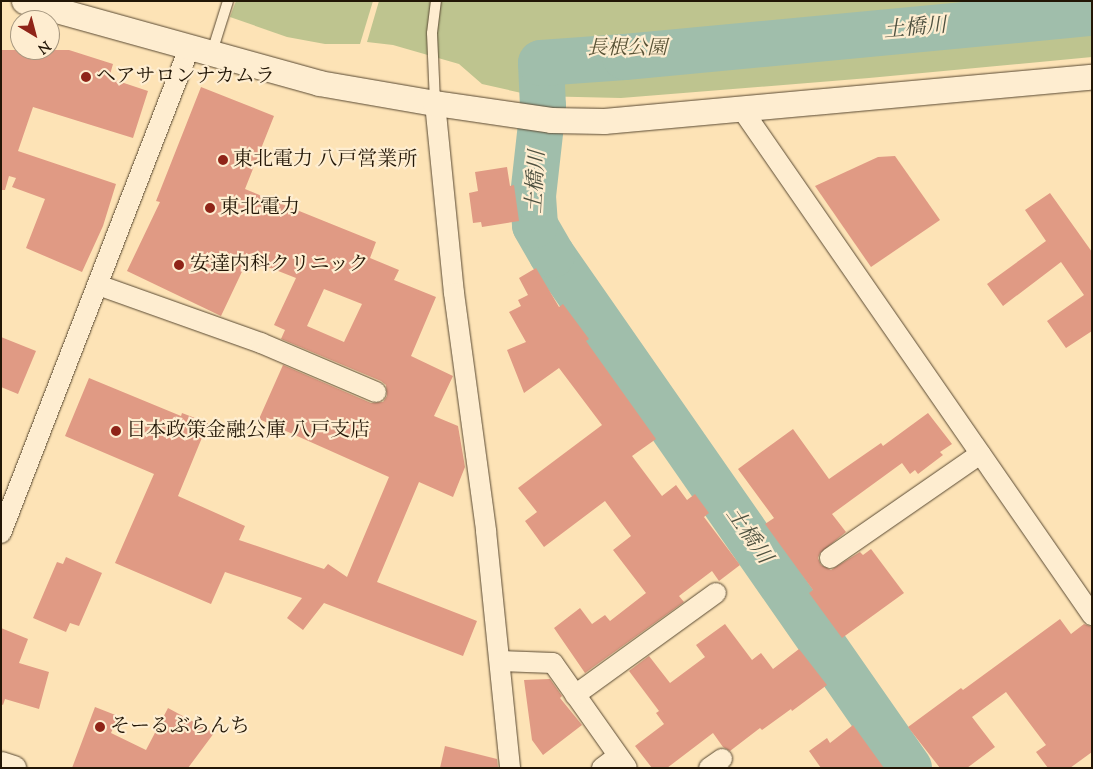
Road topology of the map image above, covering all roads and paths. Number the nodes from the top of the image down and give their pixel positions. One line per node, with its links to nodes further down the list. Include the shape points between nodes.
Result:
1 (24, 1): 4 (street)
2 (228, 1): 4 (lane)
3 (436, 1): 6 (lane, via 432,33)
4 (201, 49): 6 (street, via 319,83); 8 (street)
5 (1092, 78): 7 (street)
6 (435, 103): 7 (street, via 551,120 604,121); 15 (street, via 454,293)
7 (741, 108): 10 (street)
8 (98, 285): 9 (street, via 261,343); 11 (street)
9 (376, 392)
10 (980, 454): 12 (street); 14 (street)
11 (1, 533)
12 (830, 558)
13 (716, 593): 16 (street)
14 (1092, 616)
15 (500, 661): 16 (street, via 553,662); 20 (street)
16 (576, 695): 18 (street)
17 (1, 764): 19 (street)
18 (616, 764)
19 (13, 768)
20 (510, 768)

